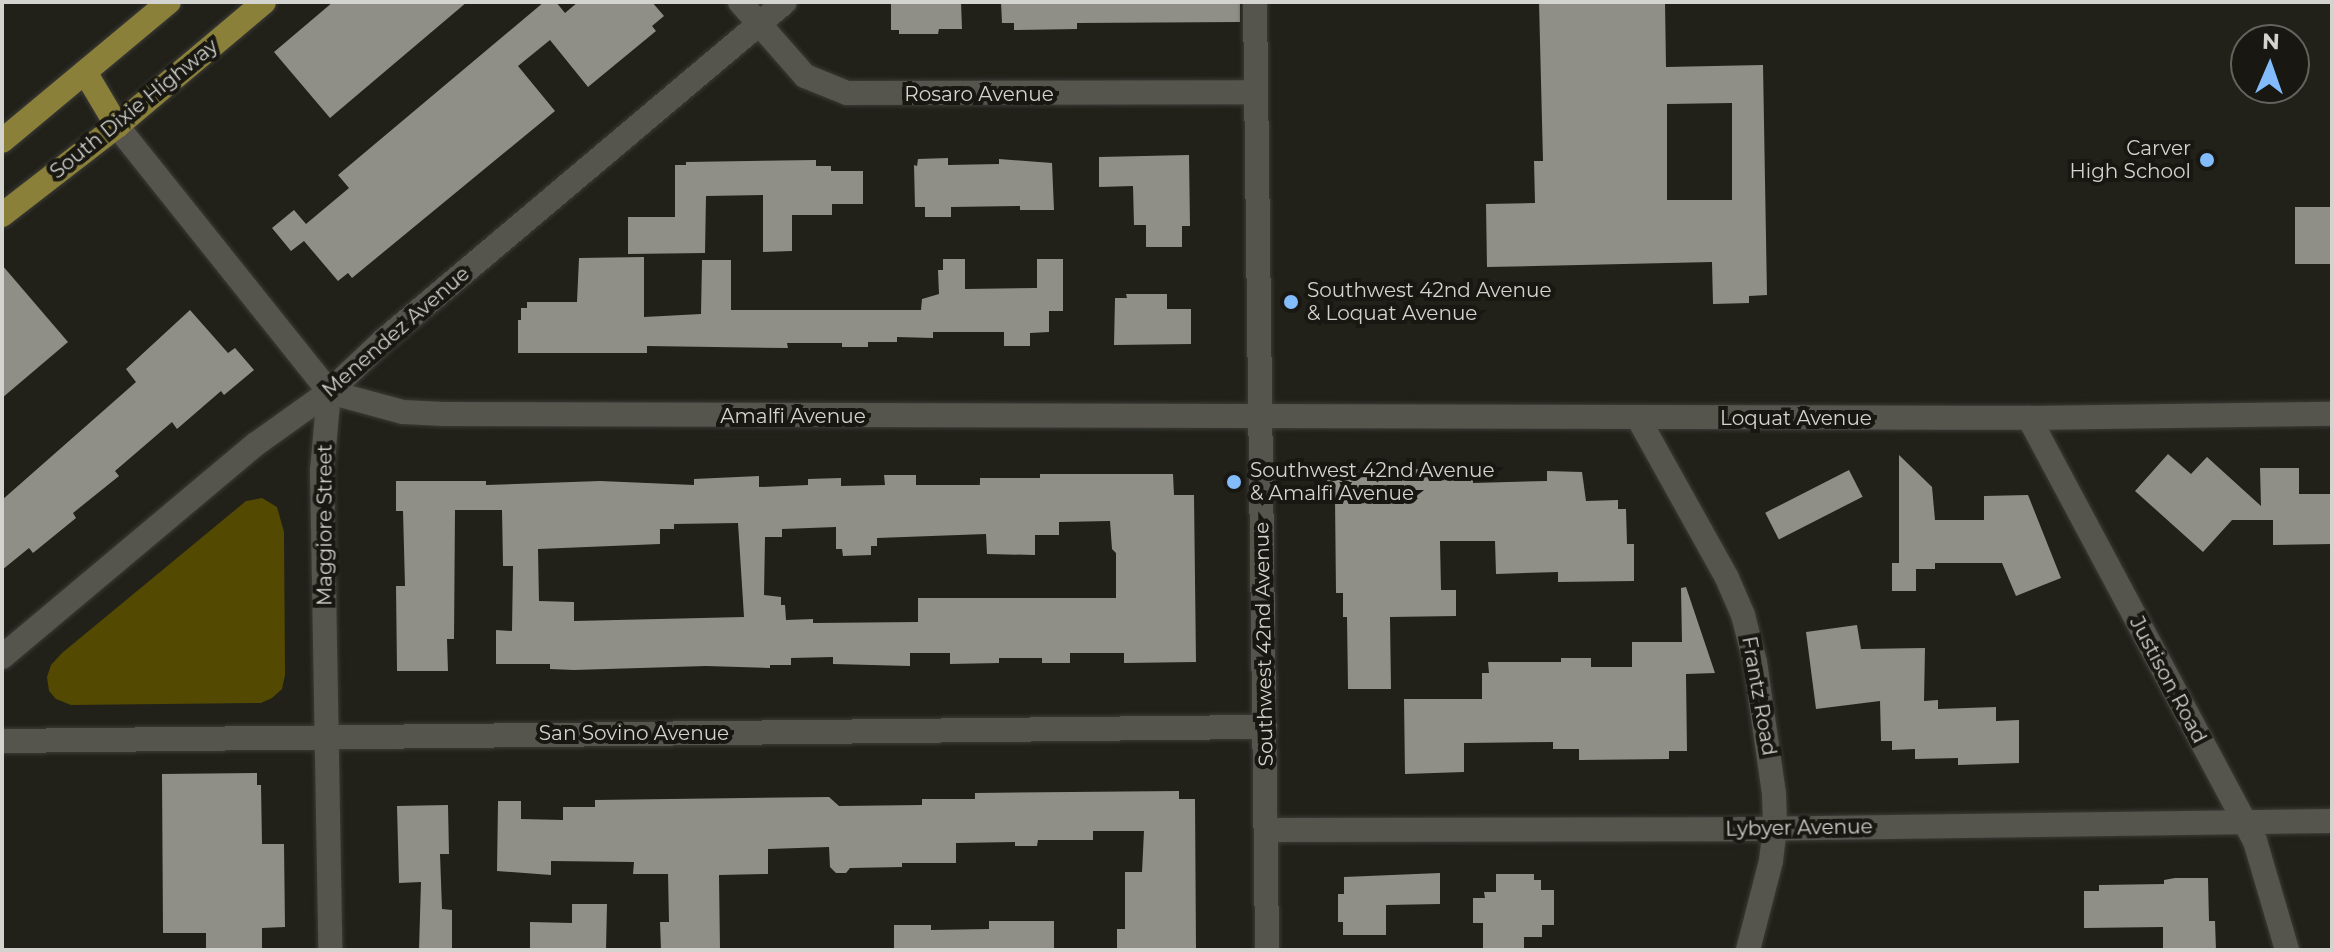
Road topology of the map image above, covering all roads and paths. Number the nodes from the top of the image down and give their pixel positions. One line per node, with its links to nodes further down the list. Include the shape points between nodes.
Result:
1 (169, 2): 7 (highway)
2 (264, 2): 9 (highway, South Dixie Highway)
3 (740, 2): 6 (street, Rosaro Avenue)
4 (785, 2): 6 (street, Menendez Avenue)
5 (1255, 2): 8 (street, Southwest 42nd Avenue)
6 (759, 25): 8 (street, Rosaro Avenue, via 805,76 847,93); 12 (street, Menendez Avenue)
7 (85, 72): 9 (highway); 10 (highway)
8 (1256, 92): 14 (street, Southwest 42nd Avenue)
9 (117, 126): 11 (highway, South Dixie Highway); 12 (street)
10 (2, 141)
11 (2, 215)
12 (329, 392): 14 (street, Amalfi Avenue, via 403,412 444,414); 17 (street, Menendez Avenue, via 256,444); 19 (street, Maggiore Street, via 322,470)
13 (2332, 414): 16 (street, Loquat Avenue)
14 (1260, 417): 15 (street, Loquat Avenue); 18 (street, Southwest 42nd Avenue)
15 (1638, 418): 16 (street, Loquat Avenue); 23 (street, Frantz Road, via 1743,615 1760,690)
16 (2029, 418): 22 (street, Justison Road)
17 (2, 657)
18 (1265, 727): 19 (street, San Sovino Avenue); 24 (street, Southwest 42nd Avenue)
19 (328, 736): 20 (street, San Sovino Avenue); 25 (street, Maggiore Street)
20 (2, 741)
21 (2332, 821): 22 (street, Lybyer Avenue)
22 (2246, 823): 23 (street, Lybyer Avenue); 28 (street, Justison Road)
23 (1775, 828): 24 (street, Lybyer Avenue); 27 (street, Frantz Road)
24 (1267, 830): 26 (street, Southwest 42nd Avenue)
25 (330, 950)
26 (1267, 950)
27 (1748, 950)
28 (2287, 950)

